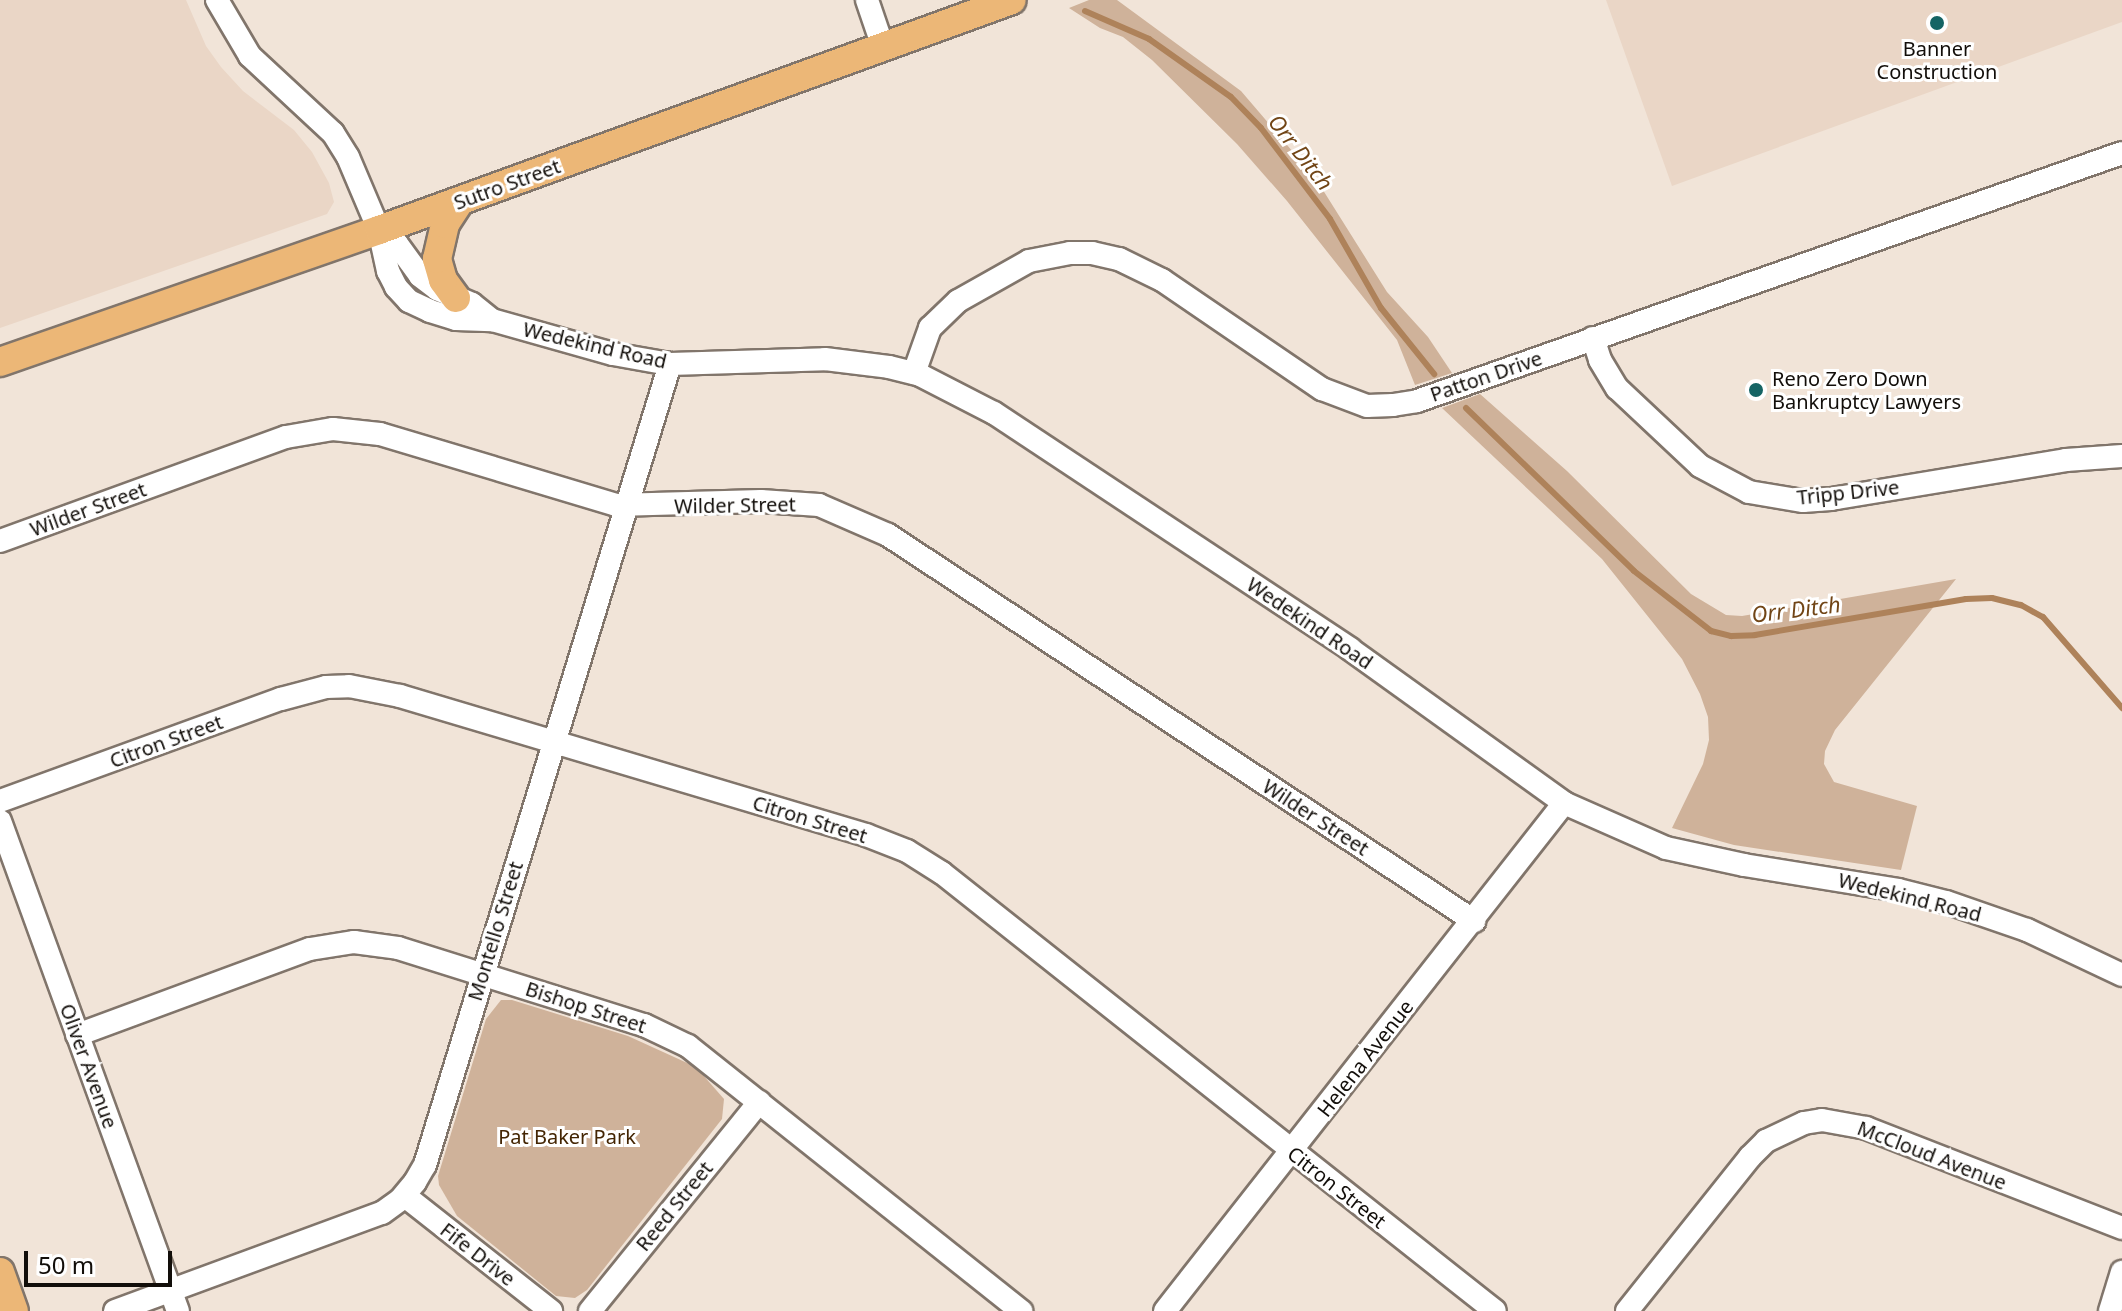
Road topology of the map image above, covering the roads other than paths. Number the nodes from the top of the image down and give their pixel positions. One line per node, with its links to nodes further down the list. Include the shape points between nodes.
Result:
1 (217, 0): 7 (street, Wedekind Road, via 250,56 333,133)
2 (867, 0): 4 (street)
3 (1012, 0): 4 (main road, Sutro Street)
4 (883, 47): 6 (main road, Sutro Street)
5 (2122, 153): 10 (street, Patton Drive)
6 (460, 201): 7 (main road, Sutro Street); 8 (main road, via 445,224 437,259)
7 (379, 230): 8 (street, Wedekind Road, via 397,244 420,276); 9 (street, Wedekind Road, via 388,271 409,301 456,319); 11 (main road, Sutro Street)
8 (456, 298): 9 (street, Wedekind Road)
9 (492, 320): 12 (street, Wedekind Road)
10 (1593, 338): 13 (street, Patton Drive, via 1417,401 1367,406 1322,389 1139,267 1070,253 1029,261 958,301 930,328); 14 (street, Tripp Drive, via 1617,388 1700,466 1749,492 1803,501 1831,499 2066,460)
11 (0, 362)
12 (670, 364): 13 (street, Wedekind Road, via 825,359); 15 (street, Montello Street)
13 (914, 373): 19 (street, Wedekind Road, via 994,413 1396,680)
14 (2122, 456)
15 (626, 506): 16 (street, Wilder Street, via 393,437 333,429 286,437); 17 (street, Montello Street); 21 (street, Wilder Street, via 793,501 865,522)
16 (0, 541)
17 (552, 741): 18 (street, Citron Street, via 374,689 326,687); 22 (street, Montello Street); 26 (street, Citron Street, via 907,851 942,873)
18 (0, 801)
19 (1564, 803): 21 (street, Helena Avenue); 23 (street, Wedekind Road, via 1666,848 1946,902 2027,930)
20 (0, 821): 24 (street, Oliver Avenue)
21 (1474, 921): 26 (street, Helena Avenue)
22 (482, 975): 24 (street, Bishop Street, via 398,948 330,944); 25 (street, Bishop Street, via 666,1033); 27 (street, Montello Street, via 425,1165)
23 (2122, 975)
24 (77, 1035): 31 (street, Oliver Avenue)
25 (759, 1102): 35 (street, Reed Street); 36 (street, Bishop Street)
26 (1291, 1151): 37 (street, Helena Avenue); 38 (street, Citron Street)
27 (405, 1196): 31 (street, Montello Street, via 382,1213); 34 (street, Fife Drive)
28 (2122, 1228): 39 (street, McCloud Avenue, via 1866,1128 1822,1120 1804,1123 1766,1141 1750,1157)
29 (0, 1272): 32 (main road)
30 (2122, 1272): 40 (street)
31 (174, 1302): 33 (street, Montello Street)
32 (14, 1311)
33 (115, 1311)
34 (551, 1311)
35 (590, 1311)
36 (1021, 1311)
37 (1165, 1311)
38 (1495, 1311)
39 (1627, 1311)
40 (2110, 1311)

